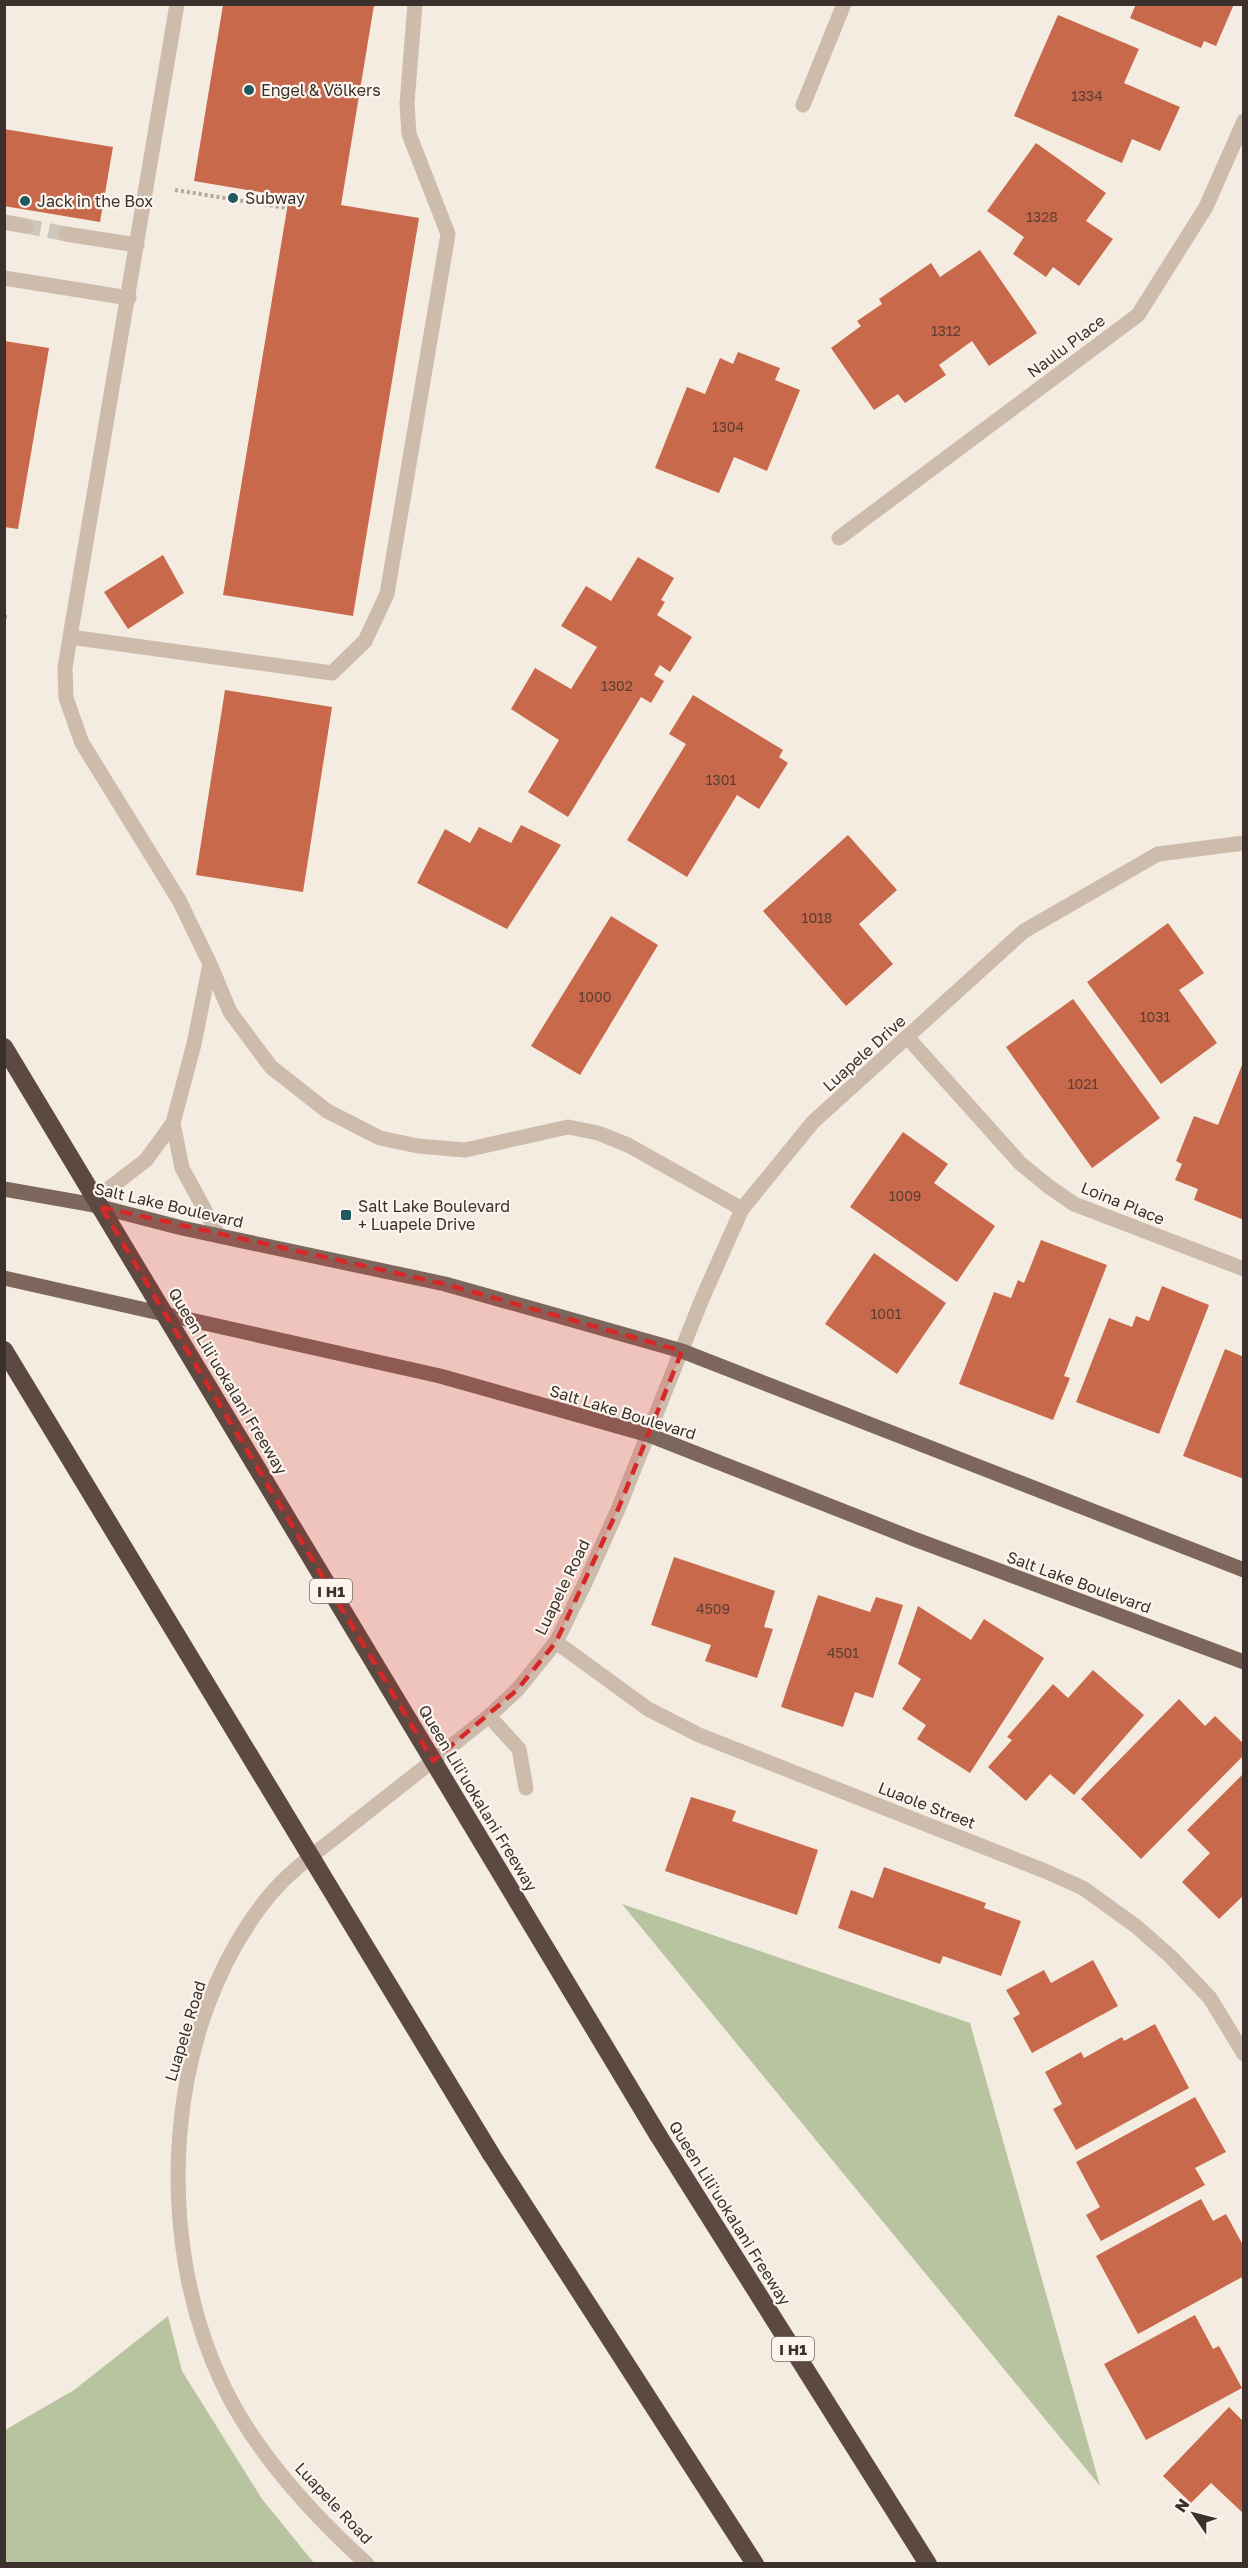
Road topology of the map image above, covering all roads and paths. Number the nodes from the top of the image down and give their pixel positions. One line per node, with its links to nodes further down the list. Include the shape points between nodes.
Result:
1 (177, 4): 6 (street)
2 (415, 4): 15 (street, via 407,103 409,134 448,234 387,594 365,641 332,673)
3 (844, 4): 4 (street)
4 (803, 105)
5 (1244, 122): 14 (street, Naulu Place, via 1206,207 1138,315)
6 (147, 185): 7 (path); 11 (street)
7 (287, 208)
8 (4, 222): 9 (street)
9 (26, 226)
10 (66, 234): 11 (street)
11 (137, 245): 13 (street)
12 (4, 278): 13 (street)
13 (129, 298): 15 (street)
14 (839, 537)
15 (70, 637): 17 (street, via 66,698 82,743 179,900)
16 (1244, 843): 18 (street, Luapele Drive, via 1158,854 1024,931)
17 (210, 964): 20 (street); 23 (street, via 231,1012 271,1067 327,1112 380,1138 465,1150 568,1127 628,1145)
18 (908, 1038): 23 (street, Luapele Drive, via 813,1122); 25 (street, Loina Place, via 1020,1162 1074,1204)
19 (4, 1047): 38 (highway, Queen Liliʻuokalani Freeway / I H1, bridge, via 658,2135)
20 (173, 1123): 22 (street, via 146,1160); 24 (street, via 182,1168)
21 (4, 1189): 22 (main road, Salt Lake Boulevard)
22 (89, 1204): 24 (main road, Salt Lake Boulevard)
23 (742, 1209): 28 (street, Luapele Drive)
24 (219, 1236): 28 (main road, Salt Lake Boulevard, via 445,1284)
25 (1244, 1269)
26 (4, 1278): 29 (main road, Salt Lake Boulevard, via 440,1376)
27 (4, 1350): 37 (highway, bridge, via 491,2154)
28 (682, 1351): 29 (street, Luapele Drive); 30 (main road, Salt Lake Boulevard)
29 (649, 1435): 31 (street, Luapele Road); 32 (main road, Salt Lake Boulevard)
30 (1244, 1570)
31 (556, 1642): 33 (street, Luapele Road, via 517,1690); 35 (street, Luaole Street, via 648,1709 699,1735 1083,1888 1171,1957 1210,1998)
32 (1244, 1662)
33 (489, 1716): 34 (street, via 519,1749); 36 (street, Luapele Road, via 286,1876 268,1897 249,1923 208,2007 184,2098 177,2179 180,2221 188,2280 204,2339 225,2388 260,2447 336,2536)
34 (526, 1788)
35 (1244, 2054)
36 (367, 2564)
37 (755, 2564)
38 (928, 2564)

